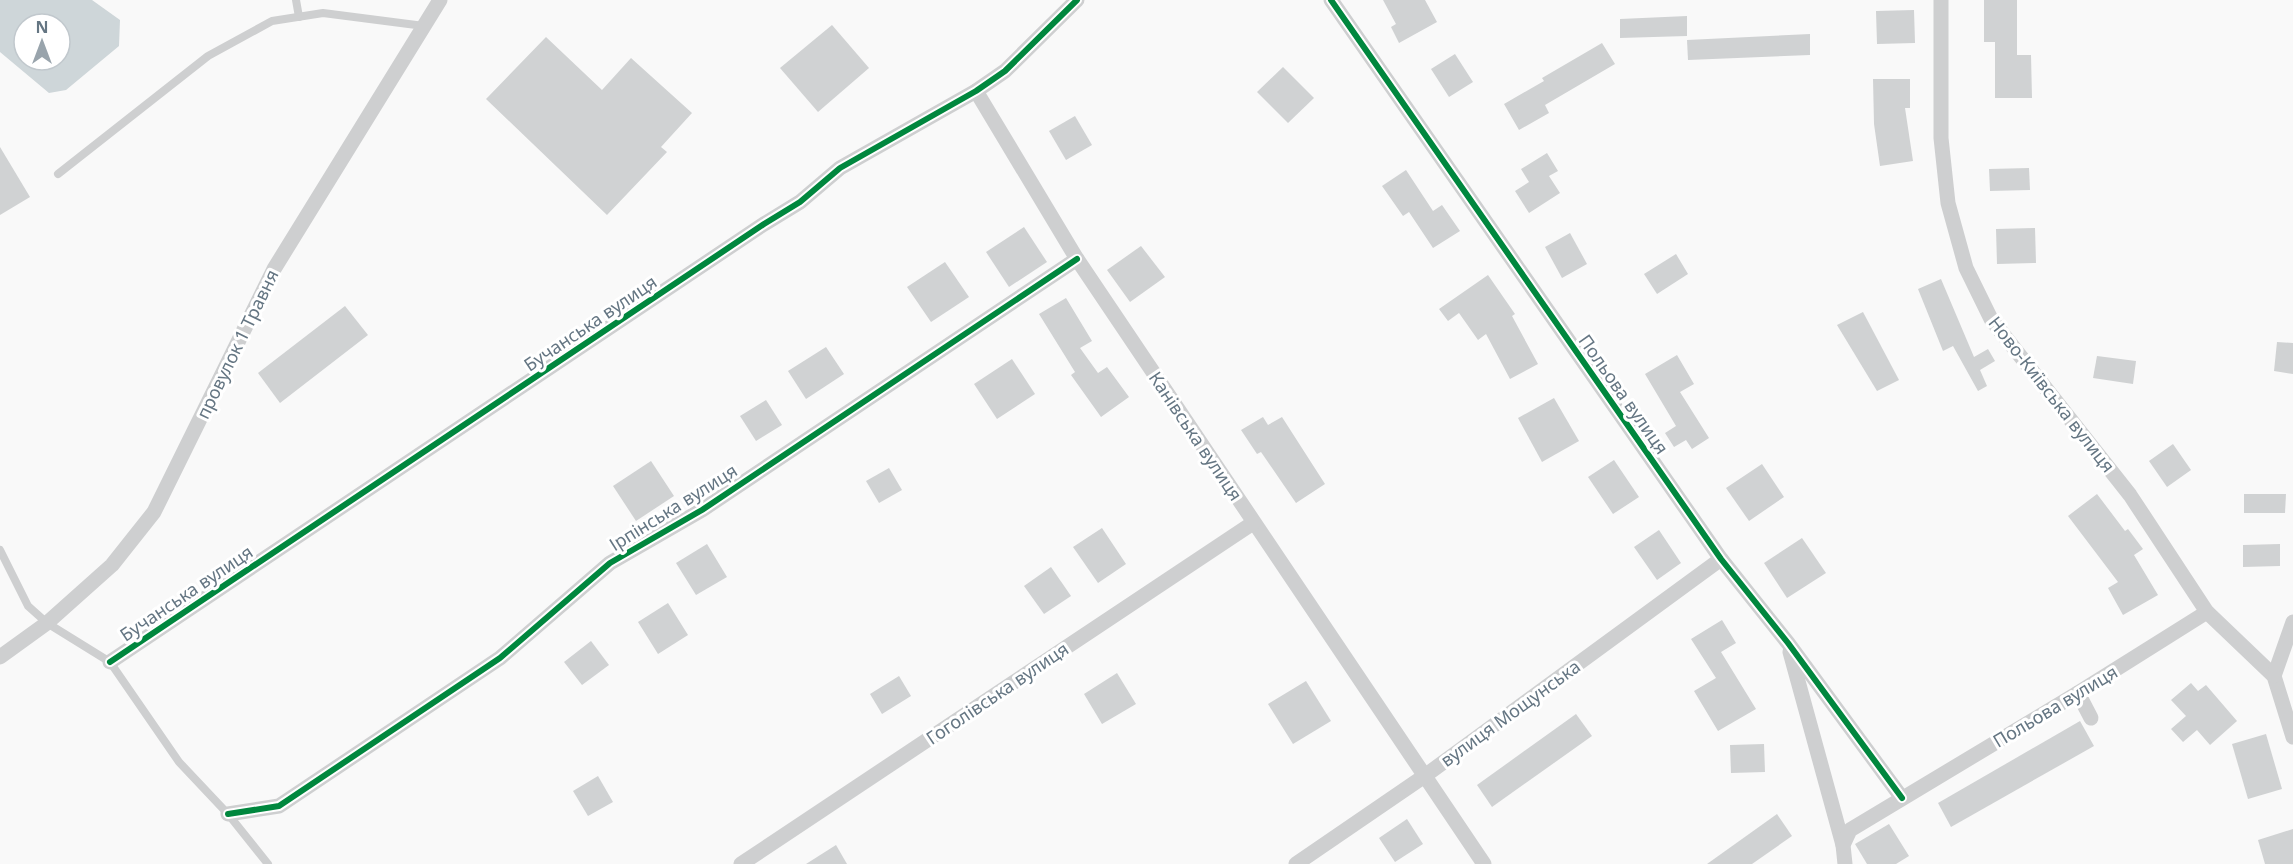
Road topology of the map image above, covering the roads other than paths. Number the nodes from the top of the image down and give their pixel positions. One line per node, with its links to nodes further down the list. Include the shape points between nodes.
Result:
1 (296, 0): 6 (lane)
2 (440, 0): 7 (street, провулок 1 Травня)
3 (1077, 0): 8 (street, Бучанська вулиця, via 1005,71)
4 (1331, 0): 13 (street, Польова вулиця)
5 (1941, 0): 14 (street, Ново-Київська вулиця, via 1941,138 1948,203 1966,268 1991,319 2130,495)
6 (299, 17): 7 (lane, via 323,13); 9 (lane, via 272,21 208,56)
7 (424, 26): 16 (street, провулок 1 Травня, via 274,269 154,512 112,566)
8 (976, 91): 10 (street, Канівська вулиця); 19 (street, Бучанська вулиця, via 840,168 800,202)
9 (58, 174)
10 (1077, 259): 11 (street, Канівська вулиця); 26 (street, Ірпінська вулиця, via 702,510 610,563 500,658 279,806)
11 (1253, 523): 24 (street, Канівська вулиця); 29 (street, Гоголівська вулиця)
12 (0, 550): 16 (lane, via 28,606)
13 (1721, 559): 17 (street, Польова вулиця); 24 (street, вулиця Мощунська)
14 (2207, 612): 20 (street, Ново-Київська вулиця); 21 (street, Польова вулиця)
15 (2293, 622): 20 (street)
16 (47, 623): 18 (street, провулок 1 Травня); 19 (lane)
17 (1788, 643): 25 (street, Польова вулиця); 27 (street)
18 (0, 657)
19 (110, 662): 26 (lane, via 179,762)
20 (2274, 676): 23 (street, Ново-Київська вулиця)
21 (2078, 693): 22 (street); 25 (street, Польова вулиця)
22 (2091, 718)
23 (2293, 737)
24 (1426, 775): 30 (street, вулиця Мощунська); 31 (street, Канівська вулиця)
25 (1902, 798): 27 (street, Польова вулиця, via 1850,830)
26 (228, 814): 28 (lane)
27 (1843, 845): 32 (street)
28 (268, 864)
29 (741, 864)
30 (1296, 864)
31 (1484, 864)
32 (1845, 864)

